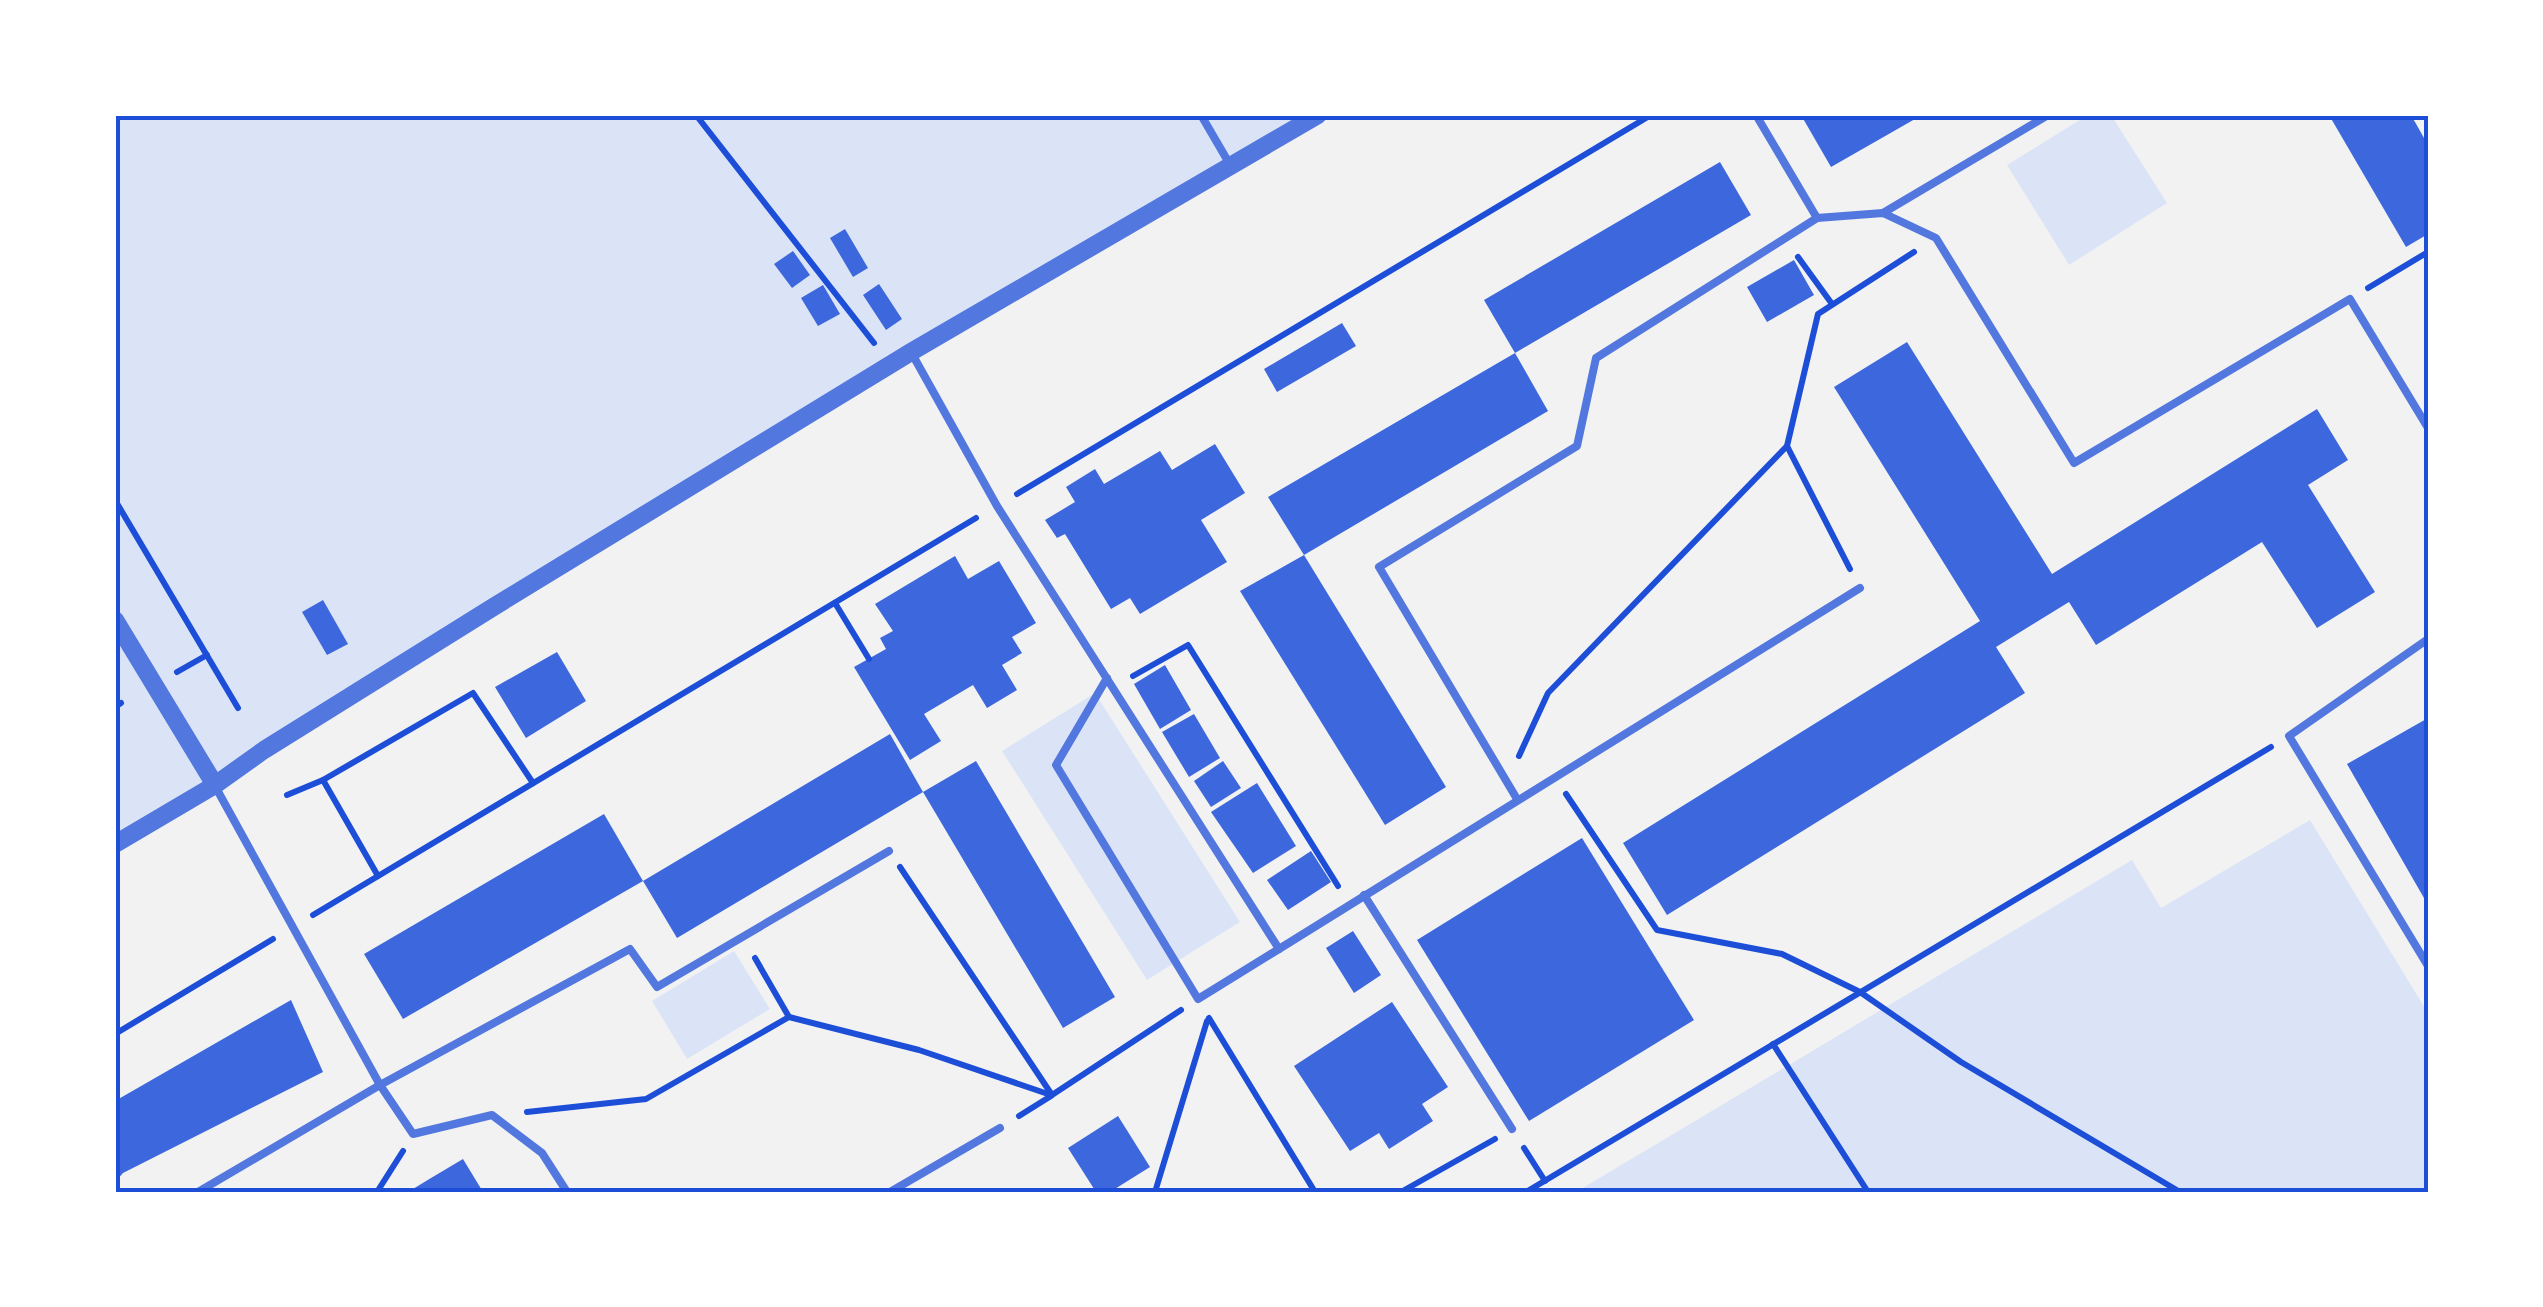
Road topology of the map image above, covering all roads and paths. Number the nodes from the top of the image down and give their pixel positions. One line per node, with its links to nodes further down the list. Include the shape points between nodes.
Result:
1 (696, 115): 16 (path)
2 (1201, 115): 7 (lane)
3 (1318, 115): 7 (street)
4 (1651, 115): 20 (path)
5 (1756, 115): 9 (lane)
6 (2048, 115): 8 (lane)
7 (1232, 167): 15 (street)
8 (1883, 213): 9 (lane); 11 (lane)
9 (1817, 218): 10 (lane)
10 (1784, 238): 14 (path); 35 (lane, via 1596,358 1577,446 1378,567)
11 (1936, 238): 13 (lane, via 2074,462); 14 (path)
12 (2428, 252): 13 (path)
13 (2350, 299): 17 (lane)
14 (1832, 304): 18 (path, via 1818,314)
15 (911, 352): 16 (street); 20 (lane)
16 (891, 364): 36 (street)
17 (2428, 428)
18 (1787, 446): 21 (path); 35 (path, via 1548,694)
19 (115, 500): 25 (path)
20 (997, 506): 22 (path); 28 (lane)
21 (1860, 588): 32 (lane)
22 (835, 603): 26 (path); 34 (path)
23 (115, 620): 36 (street)
24 (2428, 640): 31 (lane)
25 (207, 655): 27 (path); 30 (path)
26 (869, 659)
27 (167, 677)
28 (1107, 678): 46 (lane); 49 (lane, via 1056,765)
29 (1130, 678): 43 (path, via 1188,645)
30 (238, 708)
31 (2289, 736): 47 (lane); 48 (path)
32 (1554, 776): 38 (lane); 48 (path, via 1657,930 1782,954)
33 (323, 780): 34 (path, via 474,693); 37 (path); 41 (path)
34 (533, 783): 41 (path)
35 (1506, 784): 38 (lane)
36 (215, 786): 39 (street); 44 (lane)
37 (287, 795)
38 (1517, 799): 42 (lane)
39 (115, 844)
40 (889, 851): 45 (lane); 55 (path)
41 (378, 876): 44 (path)
42 (1364, 895): 43 (lane); 58 (lane)
43 (1349, 904): 46 (lane)
44 (292, 928): 52 (path); 54 (lane)
45 (743, 937): 50 (path); 54 (lane, via 658,987 630,948)
46 (1278, 949): 49 (lane)
47 (2428, 966)
48 (1860, 992): 53 (path); 70 (path, via 1962,1062)
49 (1198, 999): 51 (path); 55 (path)
50 (789, 1017): 55 (path, via 919,1050); 56 (path, via 646,1098)
51 (1208, 1017): 65 (path); 66 (path)
52 (115, 1034)
53 (1773, 1044): 60 (path); 69 (path)
54 (380, 1085): 59 (lane); 61 (lane)
55 (1052, 1095): 57 (path)
56 (492, 1115): 59 (lane); 63 (lane, via 542,1153)
57 (1000, 1128): 64 (lane)
58 (1512, 1130): 60 (path); 67 (path)
59 (414, 1134): 62 (path)
60 (1546, 1181): 68 (path)
61 (198, 1192)
62 (378, 1192)
63 (567, 1192)
64 (890, 1192)
65 (1155, 1192)
66 (1315, 1192)
67 (1400, 1192)
68 (1526, 1192)
69 (1868, 1192)
70 (2180, 1192)

